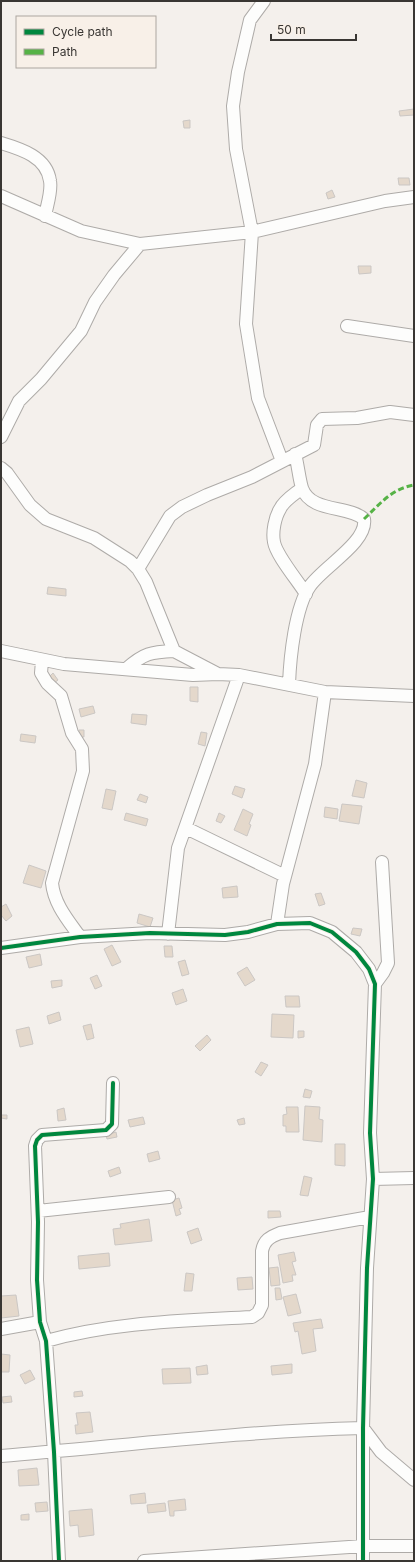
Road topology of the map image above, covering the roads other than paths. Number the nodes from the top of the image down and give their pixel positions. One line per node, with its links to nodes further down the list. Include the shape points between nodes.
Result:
1 (264, 1): 6 (street, via 250,20 233,106 236,149)
2 (1, 143): 5 (street, via 33,155 45,168 50,181)
3 (1, 196): 5 (street)
4 (414, 197): 6 (street, via 385,201)
5 (45, 216): 7 (street, via 81,231)
6 (252, 232): 7 (street); 13 (street, via 246,324 258,398)
7 (140, 244): 11 (street, via 114,275 81,331 19,401)
8 (347, 326): 9 (street)
9 (414, 336)
10 (414, 415): 12 (street, via 390,412 357,418 322,420 317,425 314,445)
11 (1, 437)
12 (295, 454): 13 (street); 15 (street)
13 (282, 461): 16 (street, via 182,507 170,516)
14 (1, 468): 16 (street, via 30,505 46,519 94,538)
15 (302, 488): 17 (street, via 280,509 274,525 274,542); 17 (street, via 314,501 359,515 365,524 358,539 310,586)
16 (138, 569): 19 (street, via 146,582)
17 (306, 594): 24 (street, via 295,630)
18 (1, 651): 20 (street)
19 (174, 651): 21 (street, via 152,652 139,658); 22 (street)
20 (42, 661): 21 (street); 32 (street, via 41,673 47,683 61,696 72,733 82,749 83,771 52,882 53,893 58,903)
21 (126, 669): 22 (street, via 193,675)
22 (218, 674): 23 (street)
23 (239, 675): 24 (street); 27 (street)
24 (289, 684): 25 (street)
25 (325, 692): 26 (street); 29 (street, via 315,764)
26 (414, 696)
27 (186, 828): 29 (street); 31 (street, via 178,848)
28 (382, 862): 34 (street, via 388,963)
29 (285, 876): 30 (street)
30 (277, 924): 31 (street, via 226,935); 34 (street, via 310,923 332,932 356,952)
31 (168, 934): 32 (street)
32 (80, 937): 33 (street)
33 (1, 948)
34 (375, 984): 37 (street, via 370,1133)
35 (113, 1083): 39 (street, via 110,1128 42,1135 37,1140)
36 (414, 1178): 37 (street)
37 (373, 1179): 40 (street)
38 (169, 1197): 39 (street)
39 (38, 1211): 41 (street, via 37,1280)
40 (370, 1217): 43 (street, via 269,1237 263,1244 262,1251 262,1305 258,1313 252,1317 112,1327); 44 (street)
41 (40, 1322): 42 (street); 43 (street)
42 (1, 1329)
43 (46, 1340): 45 (street)
44 (363, 1428): 45 (street, via 122,1444); 47 (street, via 381,1452); 48 (street)
45 (54, 1452): 46 (street); 50 (street)
46 (1, 1456)
47 (414, 1480)
48 (364, 1546): 49 (street); 51 (street); 52 (street)
49 (414, 1546)
50 (58, 1561)
51 (144, 1561)
52 (363, 1561)

